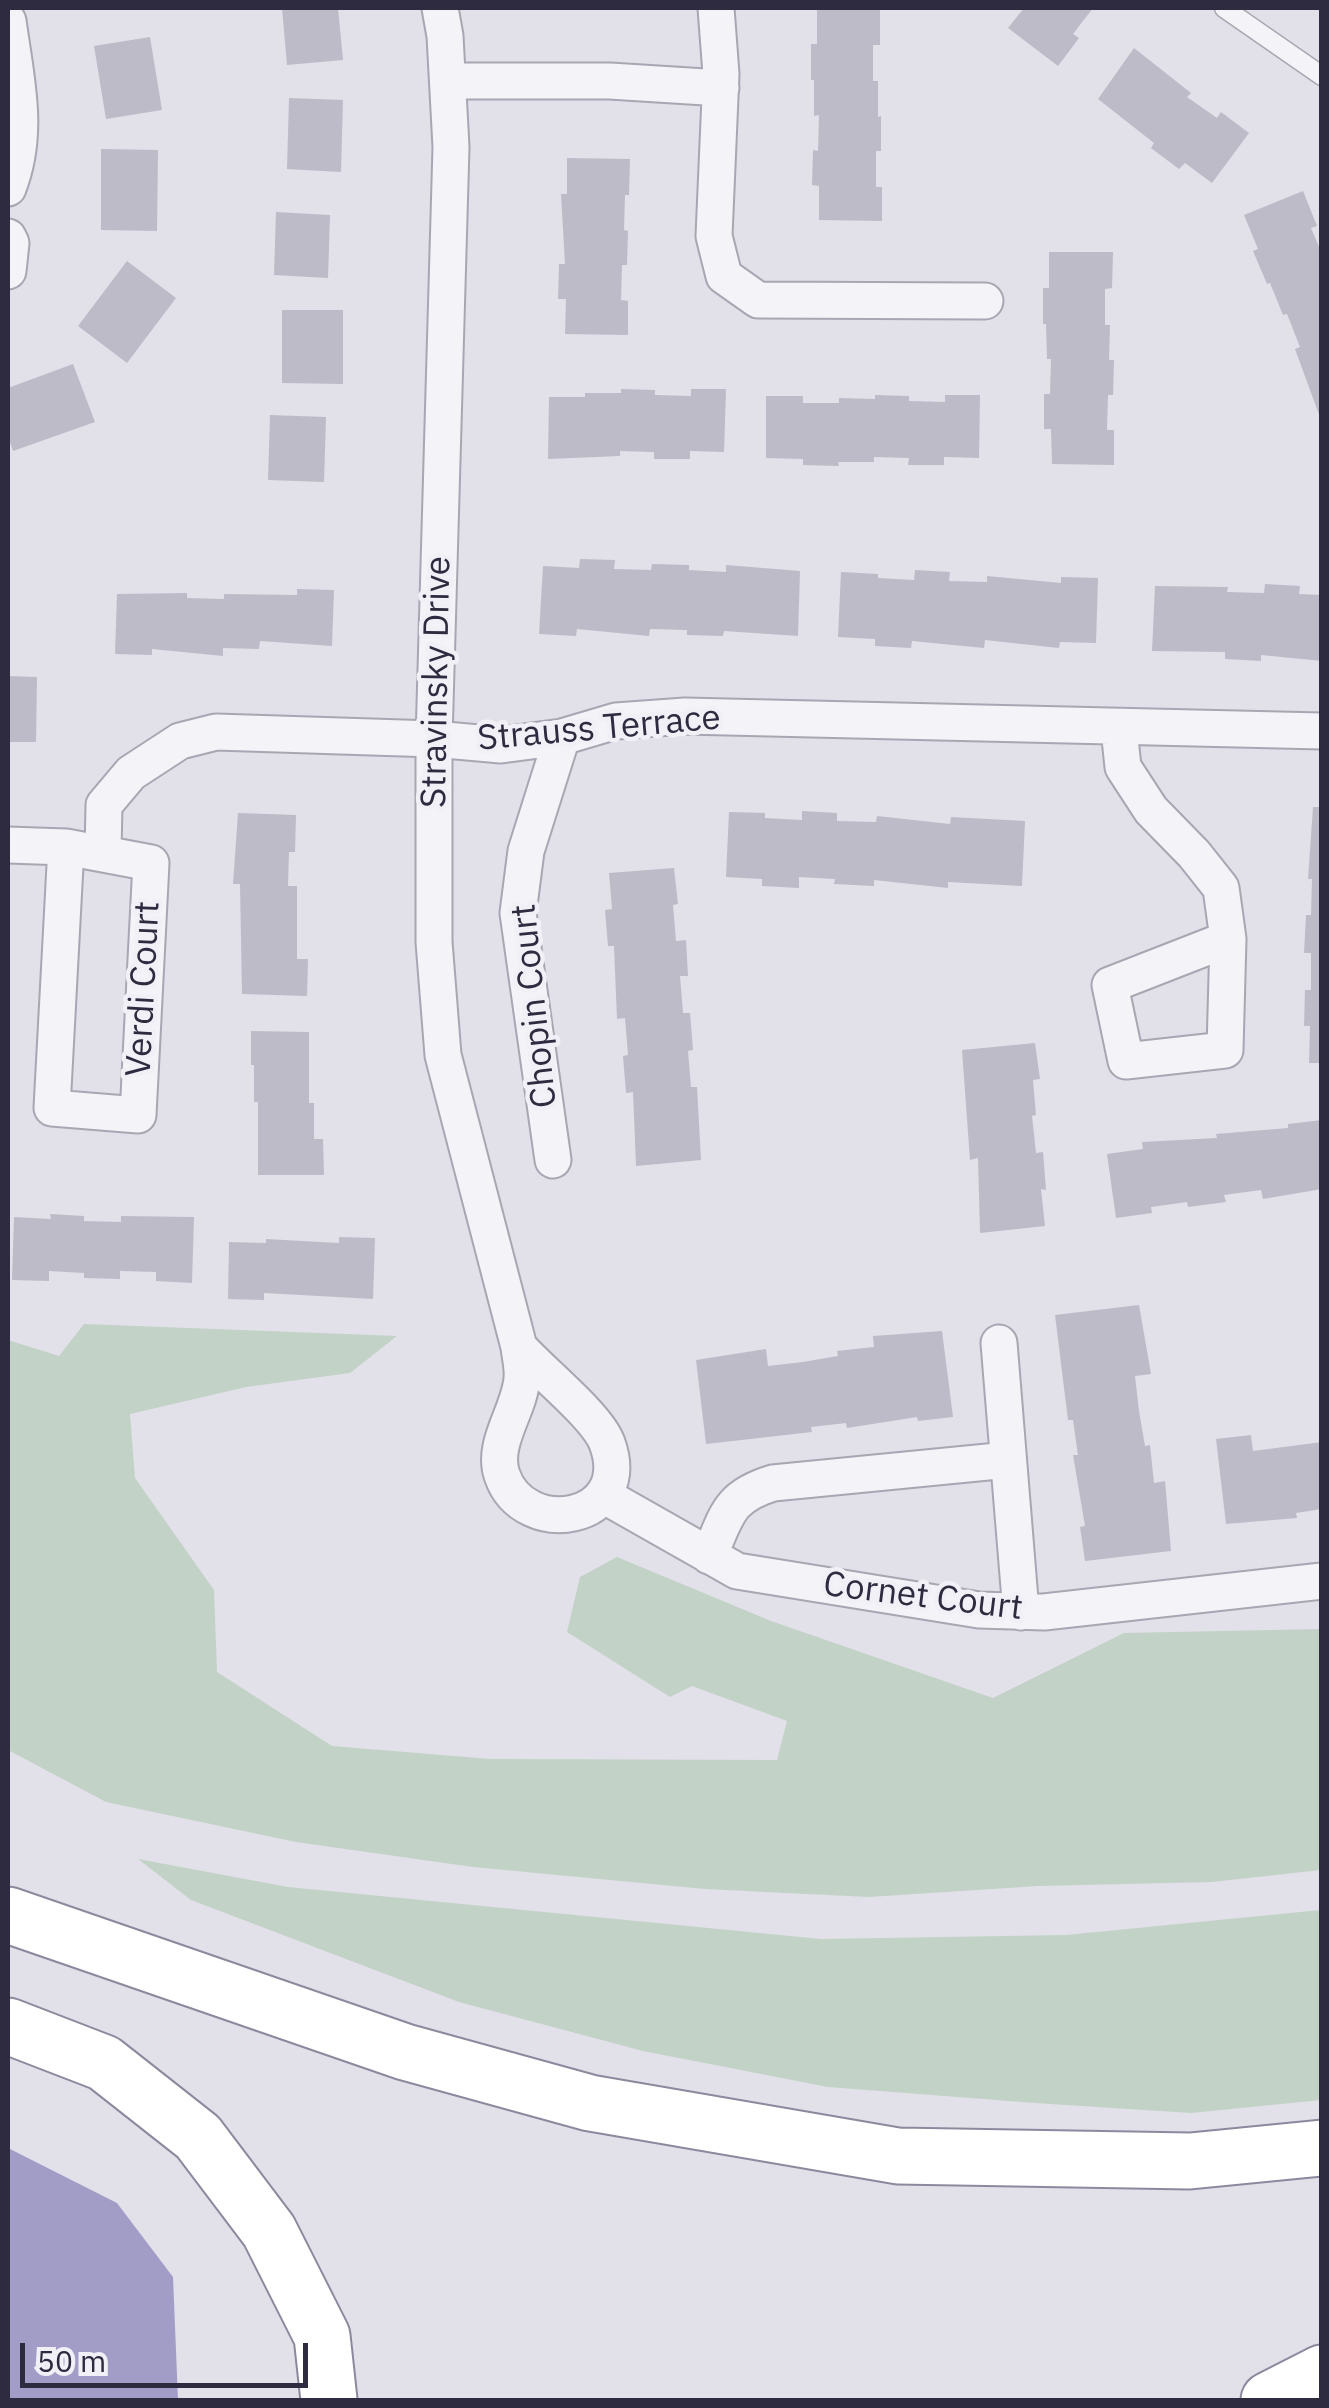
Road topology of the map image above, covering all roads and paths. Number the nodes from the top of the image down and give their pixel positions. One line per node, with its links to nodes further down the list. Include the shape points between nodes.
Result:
1 (440, 8): 6 (street, Stravinsky Drive)
2 (716, 8): 7 (street)
3 (1224, 8): 5 (lane)
4 (8, 20): 8 (street, via 22,116)
5 (1322, 76)
6 (448, 81): 7 (street, via 610,80); 15 (street, Stravinsky Drive)
7 (721, 88): 11 (street, via 714,236 724,276 758,300)
8 (8, 188)
9 (8, 237): 10 (street)
10 (8, 271)
11 (985, 301)
12 (1119, 728): 13 (street, Strauss Terrace); 14 (street, Strauss Terrace, via 685,716 616,721); 19 (street, via 1123,768 1221,888)
13 (1322, 731)
14 (562, 737): 15 (street, Strauss Terrace, via 501,745); 20 (street, Chopin Court, via 526,851 518,914)
15 (434, 738): 18 (street, Strauss Terrace, via 216,732 180,741 132,773 104,805); 22 (street, Stravinsky Drive, via 434,942 444,1056)
16 (8, 845): 17 (street)
17 (66, 847): 18 (street); 18 (street, Verdi Court, via 52,1108 138,1116 151,863)
18 (103, 852)
19 (1228, 939)
20 (554, 1160)
21 (999, 1343): 23 (street)
22 (519, 1347): 24 (street, Stravinsky Drive, via 595,1421 613,1474); 24 (street, Stravinsky Drive, via 522,1378 500,1447 502,1474 513,1493 542,1513 583,1512)
23 (1008, 1460): 25 (street, via 773,1483 731,1506); 27 (street)
24 (603, 1495): 25 (street, Cornet Court)
25 (709, 1556): 27 (street, Cornet Court, via 737,1570)
26 (1322, 1581): 27 (street, Cornet Court)
27 (1021, 1612)
28 (8, 1883): 30 (highway)
29 (8, 1916): 30 (highway)
30 (291, 2013): 32 (highway, via 590,2102 898,2156 1190,2160)
31 (8, 2026): 34 (highway, via 104,2063 198,2136 269,2231 322,2336)
32 (1322, 2148)
33 (1322, 2373): 35 (highway)
34 (330, 2400)
35 (1268, 2400)

